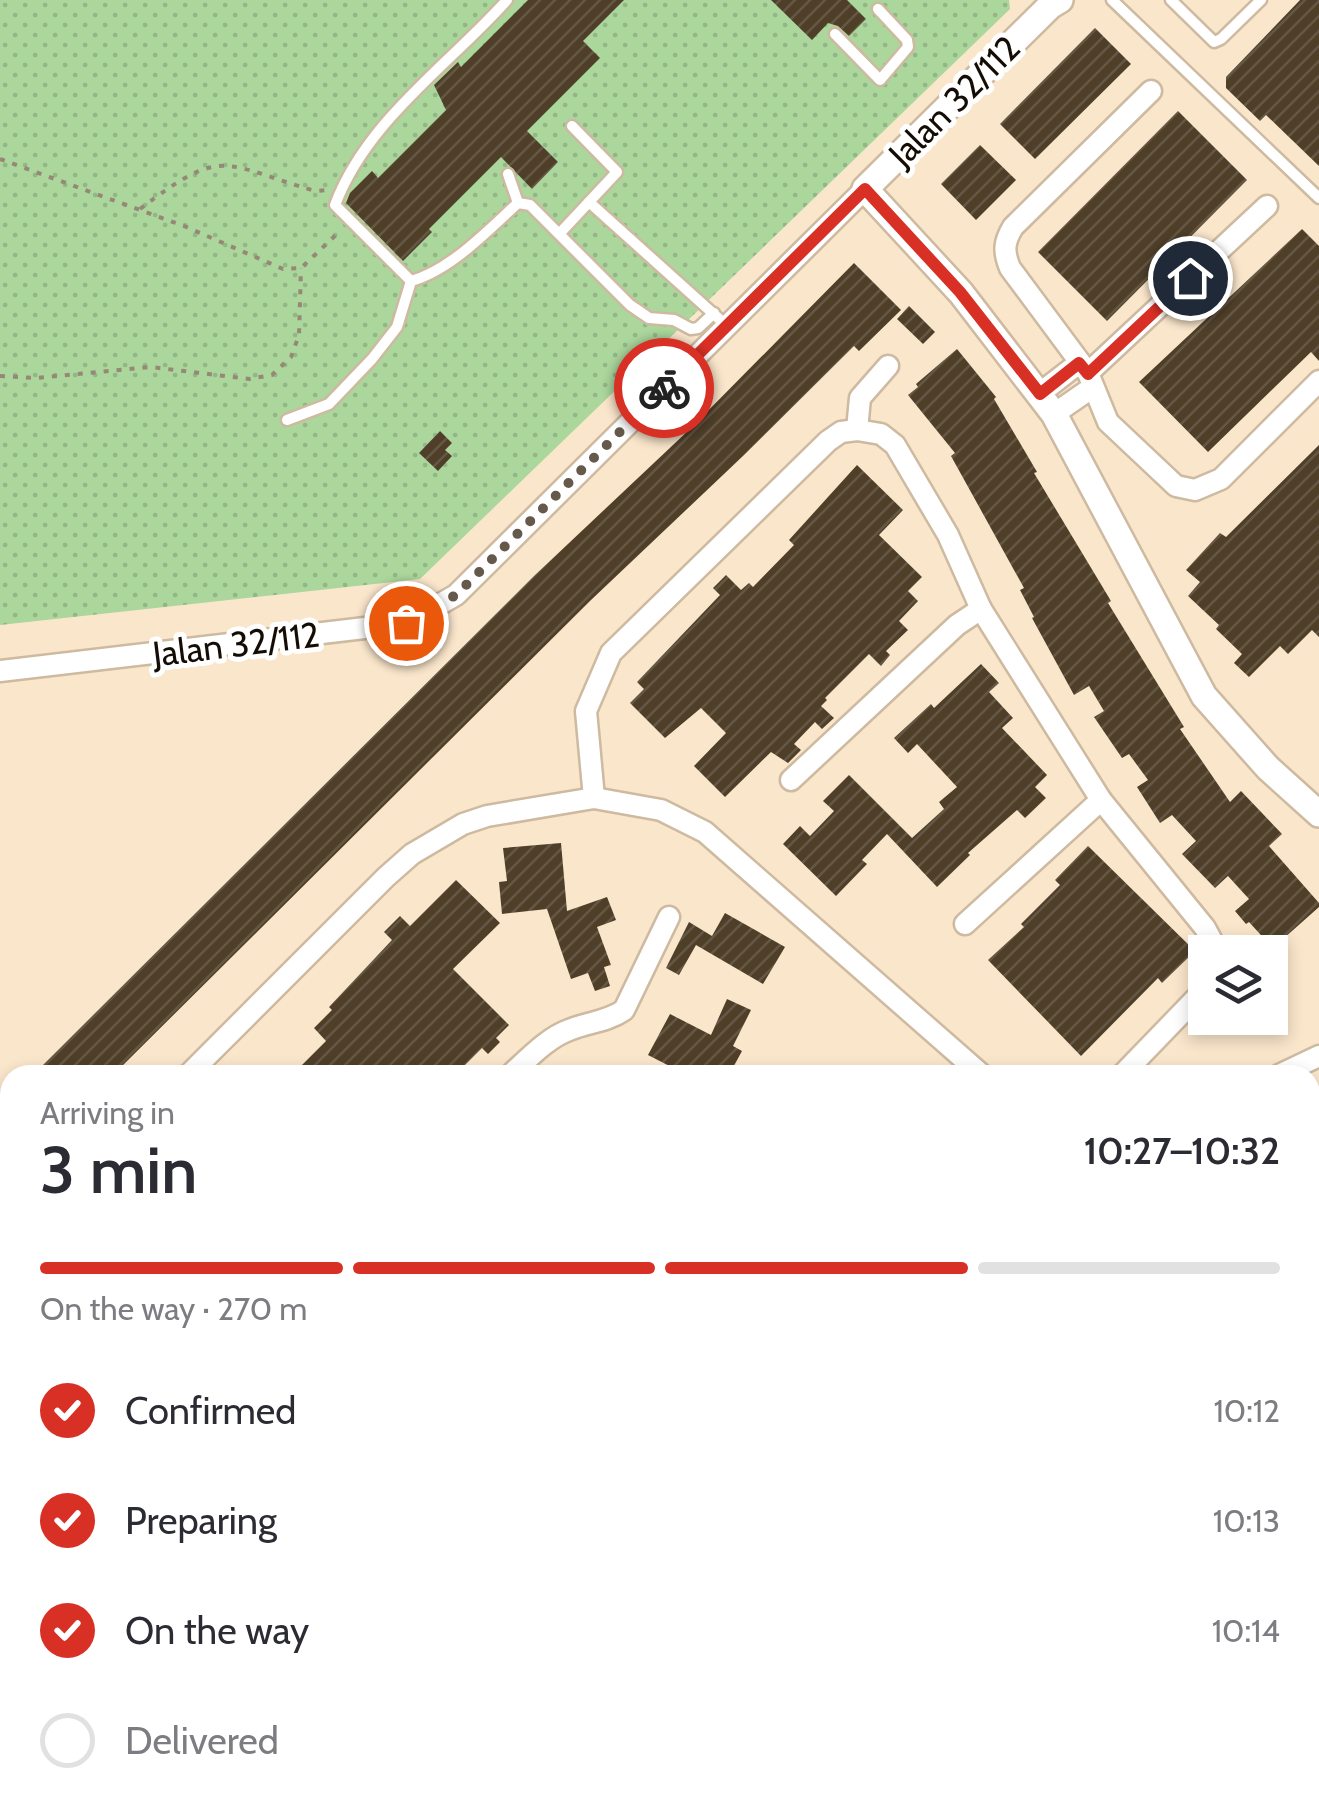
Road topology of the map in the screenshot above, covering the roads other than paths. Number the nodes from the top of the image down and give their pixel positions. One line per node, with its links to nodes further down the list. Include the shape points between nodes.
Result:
1 (507, 0): 17 (lane, via 423,82 353,165 335,204)
2 (1112, 0): 12 (lane)
3 (1171, 0): 4 (lane, via 1214,42)
4 (1261, 0)
5 (1052, 2): 11 (street, Jalan 32/112)
6 (878, 10): 7 (lane, via 908,47 880,80)
7 (836, 34)
8 (1150, 90): 20 (street, via 1005,240 1010,268)
9 (572, 126): 13 (lane, via 617,172)
10 (508, 174): 14 (lane)
11 (865, 189): 18 (street, Jalan 32/112); 22 (street, via 960,292)
12 (1319, 198)
13 (589, 202): 16 (lane); 18 (lane)
14 (518, 203): 16 (lane, via 539,211); 17 (lane, via 446,263)
15 (1268, 206): 20 (street)
16 (560, 232): 18 (lane, via 649,318 691,329)
17 (411, 280): 23 (lane, via 397,326 372,358 329,404)
18 (721, 320): 26 (street, Jalan 32/112, via 456,595 406,623)
19 (888, 366): 24 (street, via 860,398)
20 (1087, 374): 21 (street, via 1108,422 1176,486 1195,490 1220,480); 22 (street)
21 (1319, 381)
22 (1047, 404): 30 (street, via 1204,696)
23 (288, 420)
24 (857, 430): 25 (street, via 896,445); 28 (street, via 828,440 611,653 586,711)
25 (981, 609): 27 (street); 29 (street)
26 (0, 671)
27 (791, 780)
28 (594, 798): 35 (street, via 475,820 412,854); 37 (street, via 661,810 704,832)
29 (1101, 800): 32 (street); 33 (street)
30 (1319, 814)
31 (668, 917): 36 (street, via 624,1010 566,1030)
32 (965, 924)
33 (1209, 935)
34 (1188, 1007): 38 (street)
35 (198, 1065)
36 (520, 1065)
37 (971, 1065)
38 (1132, 1065)

